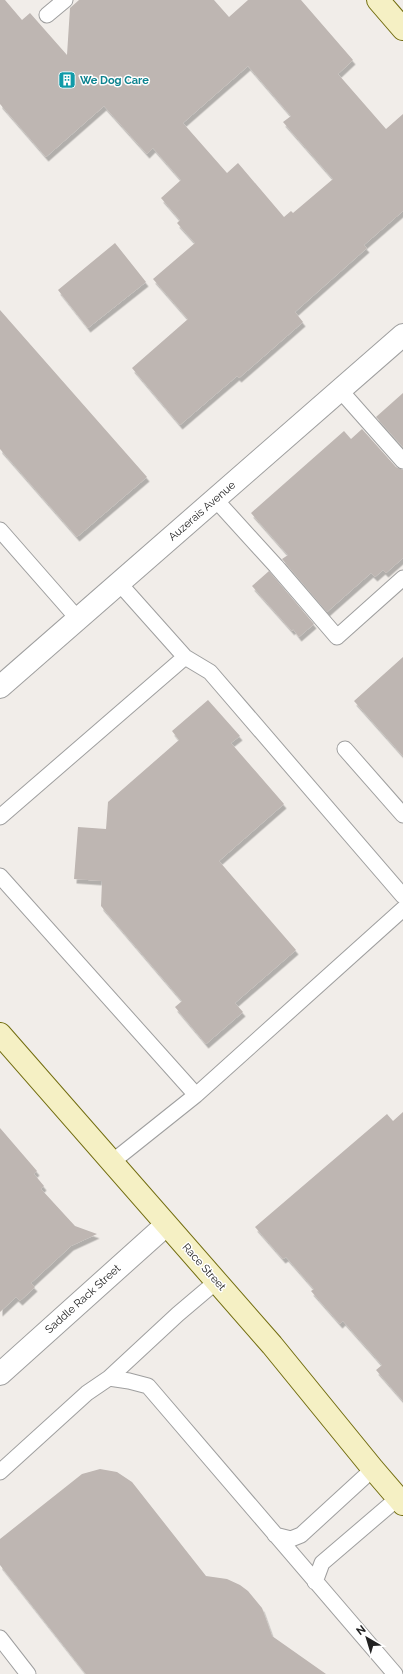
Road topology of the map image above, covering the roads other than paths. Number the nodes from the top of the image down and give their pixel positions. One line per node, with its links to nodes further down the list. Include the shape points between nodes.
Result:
1 (65, 0): 3 (lane)
2 (378, 0): 4 (main road)
3 (48, 15)
4 (403, 29)
5 (403, 335): 6 (street, Auzerais Avenue)
6 (340, 390): 7 (lane); 8 (street, Auzerais Avenue)
7 (403, 461)
8 (215, 499): 10 (lane, via 337,638); 11 (street, Auzerais Avenue)
9 (0, 530): 12 (lane)
10 (403, 578)
11 (119, 583): 12 (street, Auzerais Avenue); 13 (lane)
12 (78, 618): 14 (street, Auzerais Avenue)
13 (185, 657): 17 (lane); 19 (lane, via 210,672)
14 (0, 687)
15 (345, 749): 16 (lane)
16 (403, 815)
17 (0, 817)
18 (0, 876): 22 (lane)
19 (403, 896)
20 (403, 909): 22 (lane)
21 (0, 1034): 23 (main road, Race Street)
22 (196, 1095): 23 (lane)
23 (112, 1162): 24 (main road, Race Street)
24 (166, 1225): 25 (main road, Race Street); 26 (street, Saddle Rack Street)
25 (217, 1281): 27 (lane); 28 (main road, Race Street)
26 (0, 1374)
27 (108, 1378): 29 (lane, via 87,1393); 31 (lane, via 148,1386)
28 (373, 1469): 30 (main road, Race Street); 31 (lane, via 301,1535 291,1539)
29 (0, 1472)
30 (401, 1501): 32 (lane, via 322,1563)
31 (275, 1535): 32 (lane)
32 (315, 1582): 35 (lane)
33 (0, 1638): 34 (lane)
34 (28, 1674)
35 (395, 1674)

